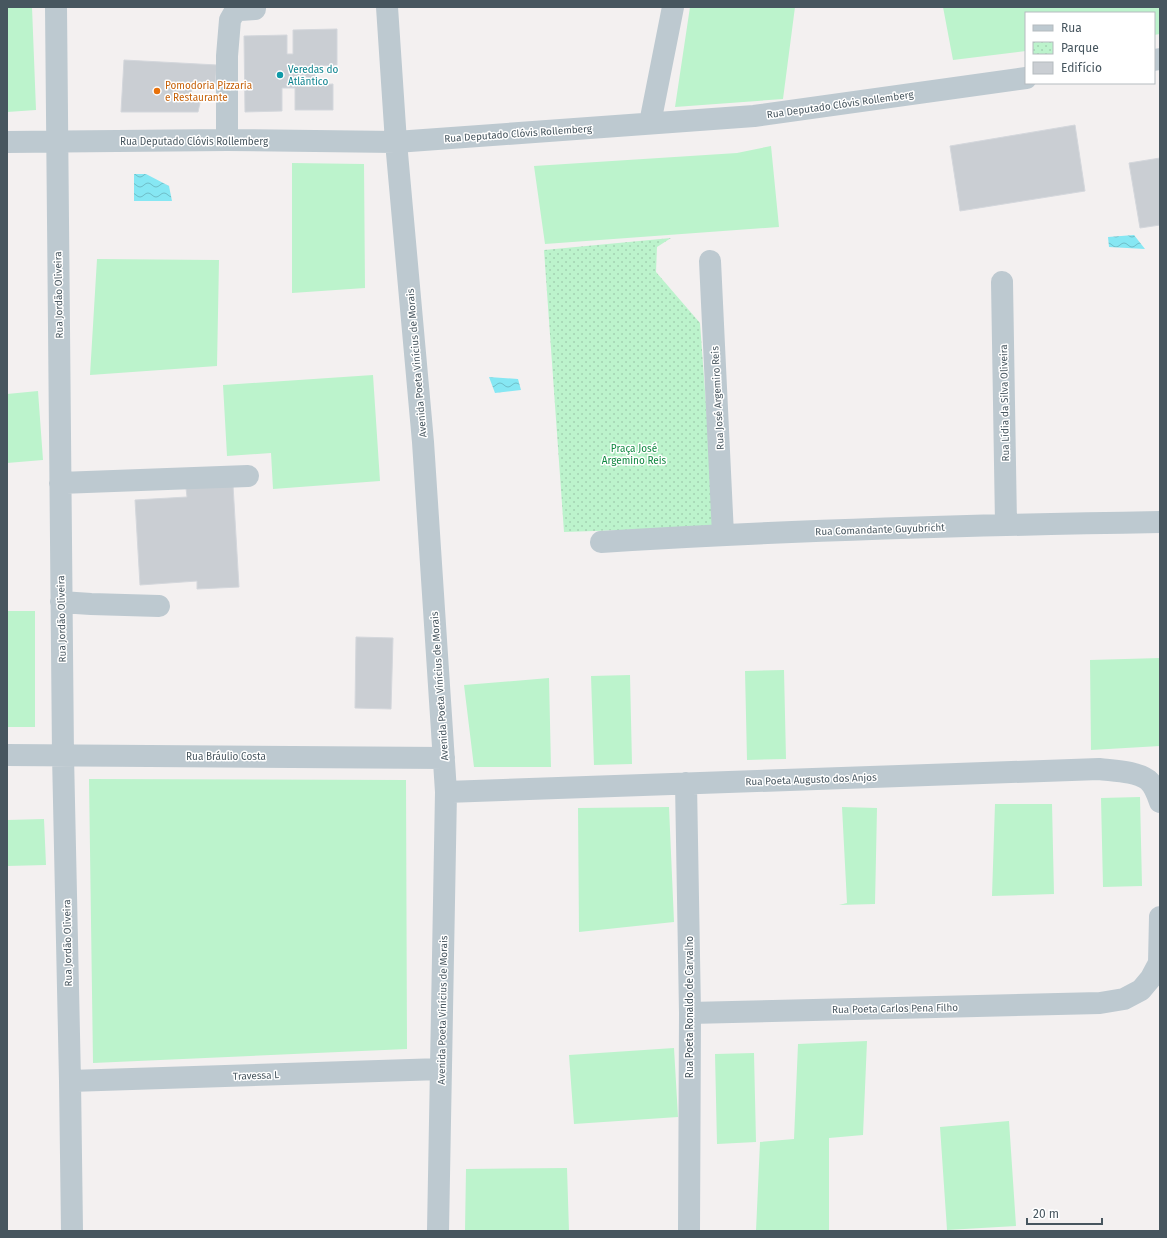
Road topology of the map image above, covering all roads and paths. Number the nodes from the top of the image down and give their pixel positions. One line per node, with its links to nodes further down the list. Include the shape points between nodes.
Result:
1 (56, 7): 9 (street, Rua Jordão Oliveira)
2 (387, 7): 10 (street, Avenida Poeta Vinícius de Morais)
3 (673, 7): 6 (street)
4 (255, 9): 7 (street, via 240,10 234,13 230,20 227,56)
5 (1025, 78): 6 (street, Rua Deputado Clóvis Rollemberg, via 754,116)
6 (650, 123): 10 (street, Rua Deputado Clóvis Rollemberg)
7 (227, 140): 9 (street, Rua Deputado Clóvis Rollemberg); 10 (street, Rua Deputado Clóvis Rollemberg)
8 (7, 142): 9 (street, Rua Deputado Clóvis Rollemberg)
9 (57, 142): 14 (street, Rua Jordão Oliveira)
10 (396, 142): 23 (street, Avenida Poeta Vinícius de Morais, via 423,442)
11 (710, 261): 17 (street, Rua José Argemiro Reis)
12 (1002, 282): 16 (street, Rua Lídia da Silva Oliveira)
13 (248, 476): 14 (street)
14 (60, 483): 19 (street, Rua Jordão Oliveira)
15 (1160, 522): 16 (street, Rua Comandante Guyubricht)
16 (1006, 524): 17 (street, Rua Comandante Guyubricht)
17 (723, 534): 18 (street, Rua Comandante Guyubricht)
18 (601, 542)
19 (61, 602): 20 (street); 22 (street, Rua Jordão Oliveira)
20 (159, 606)
21 (7, 755): 22 (street, Rua Bráulio Costa)
22 (63, 755): 23 (street, Rua Bráulio Costa); 30 (street, Rua Jordão Oliveira)
23 (444, 758): 25 (street, Avenida Poeta Vinícius de Morais)
24 (686, 783): 25 (street, Rua Poeta Augusto dos Anjos); 26 (street, Rua Poeta Augusto dos Anjos, via 1099,769 1133,774 1149,781); 28 (street, Rua Poeta Ronaldo de Carvalho)
25 (446, 792): 29 (street, Avenida Poeta Vinícius de Morais)
26 (1160, 802)
27 (1160, 916): 28 (street, Rua Poeta Carlos Pena Filho, via 1159,963 1151,978 1140,990 1124,999 1100,1003)
28 (690, 1013): 33 (street, Rua Poeta Ronaldo de Carvalho)
29 (441, 1069): 30 (street, Travessa L); 32 (street, Avenida Poeta Vinícius de Morais)
30 (70, 1081): 31 (street, Rua Jordão Oliveira)
31 (72, 1231)
32 (438, 1231)
33 (689, 1231)

